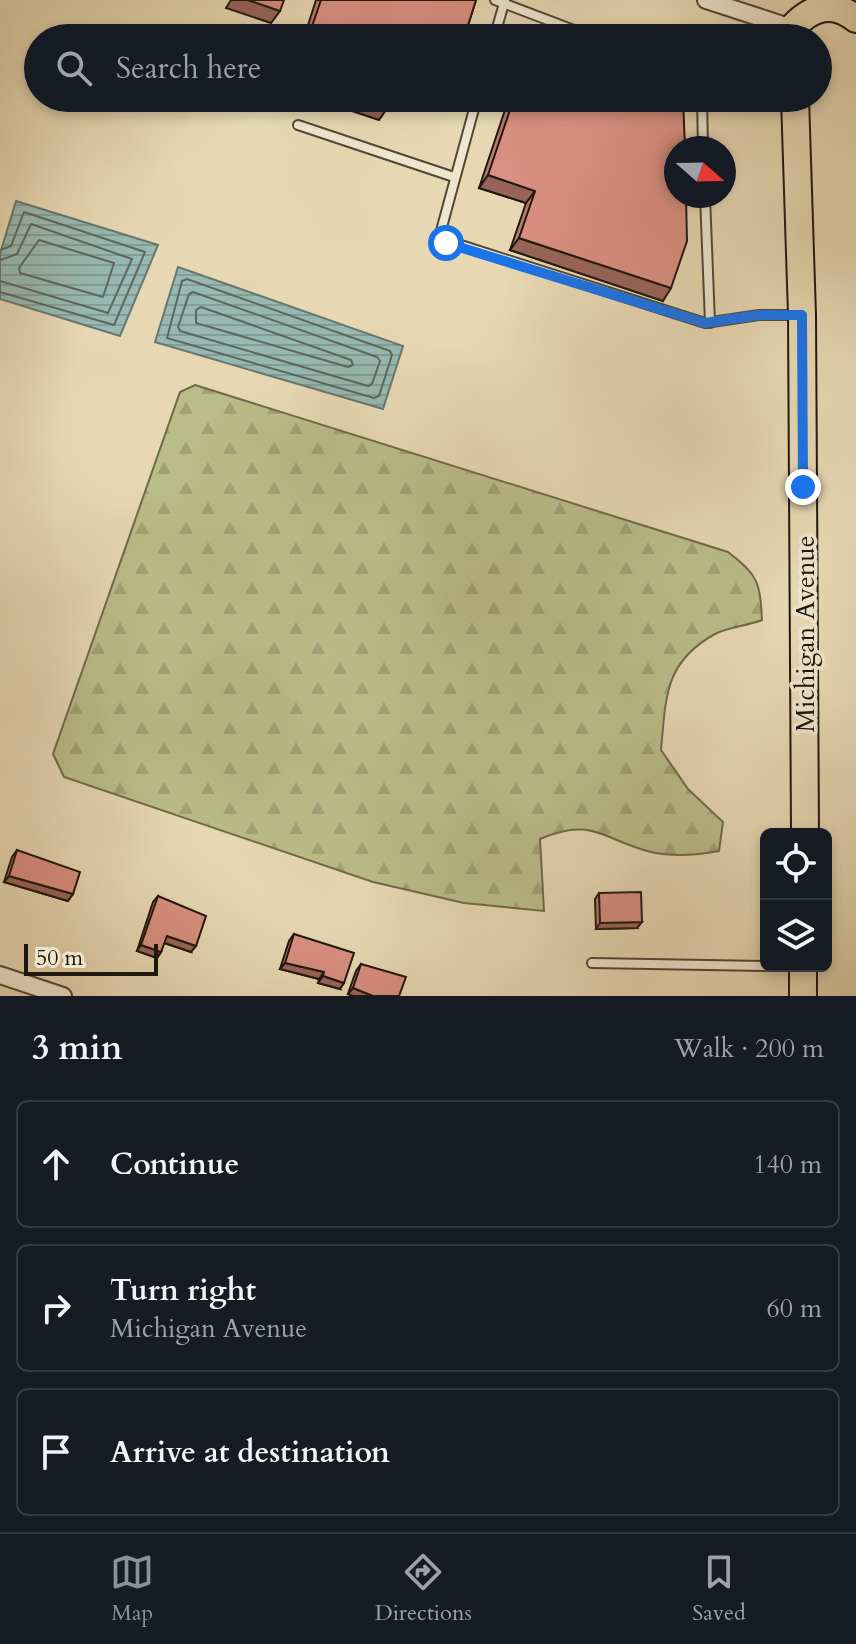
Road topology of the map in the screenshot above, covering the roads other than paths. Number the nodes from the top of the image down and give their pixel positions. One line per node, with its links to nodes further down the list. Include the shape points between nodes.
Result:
1 (706, 0): 7 (street)
2 (792, 0): 8 (main road)
3 (502, 1): 5 (lane); 6 (lane)
4 (856, 19): 9 (main road, via 846,11 821,6)
5 (497, 24)
6 (560, 24)
7 (769, 24)
8 (792, 24)
9 (798, 24)
10 (473, 112): 15 (lane)
11 (702, 112): 14 (lane)
12 (795, 112): 17 (main road, Michigan Avenue)
13 (298, 125): 15 (lane)
14 (703, 136)
15 (454, 177): 18 (lane, via 439,231 446,243)
16 (705, 208): 18 (lane)
17 (802, 315): 18 (lane); 19 (main road, Michigan Avenue)
18 (710, 323)
19 (805, 828)
20 (592, 963): 21 (lane)
21 (760, 966)
22 (803, 972): 25 (main road)
23 (0, 975): 24 (street)
24 (63, 996)
25 (803, 996)

